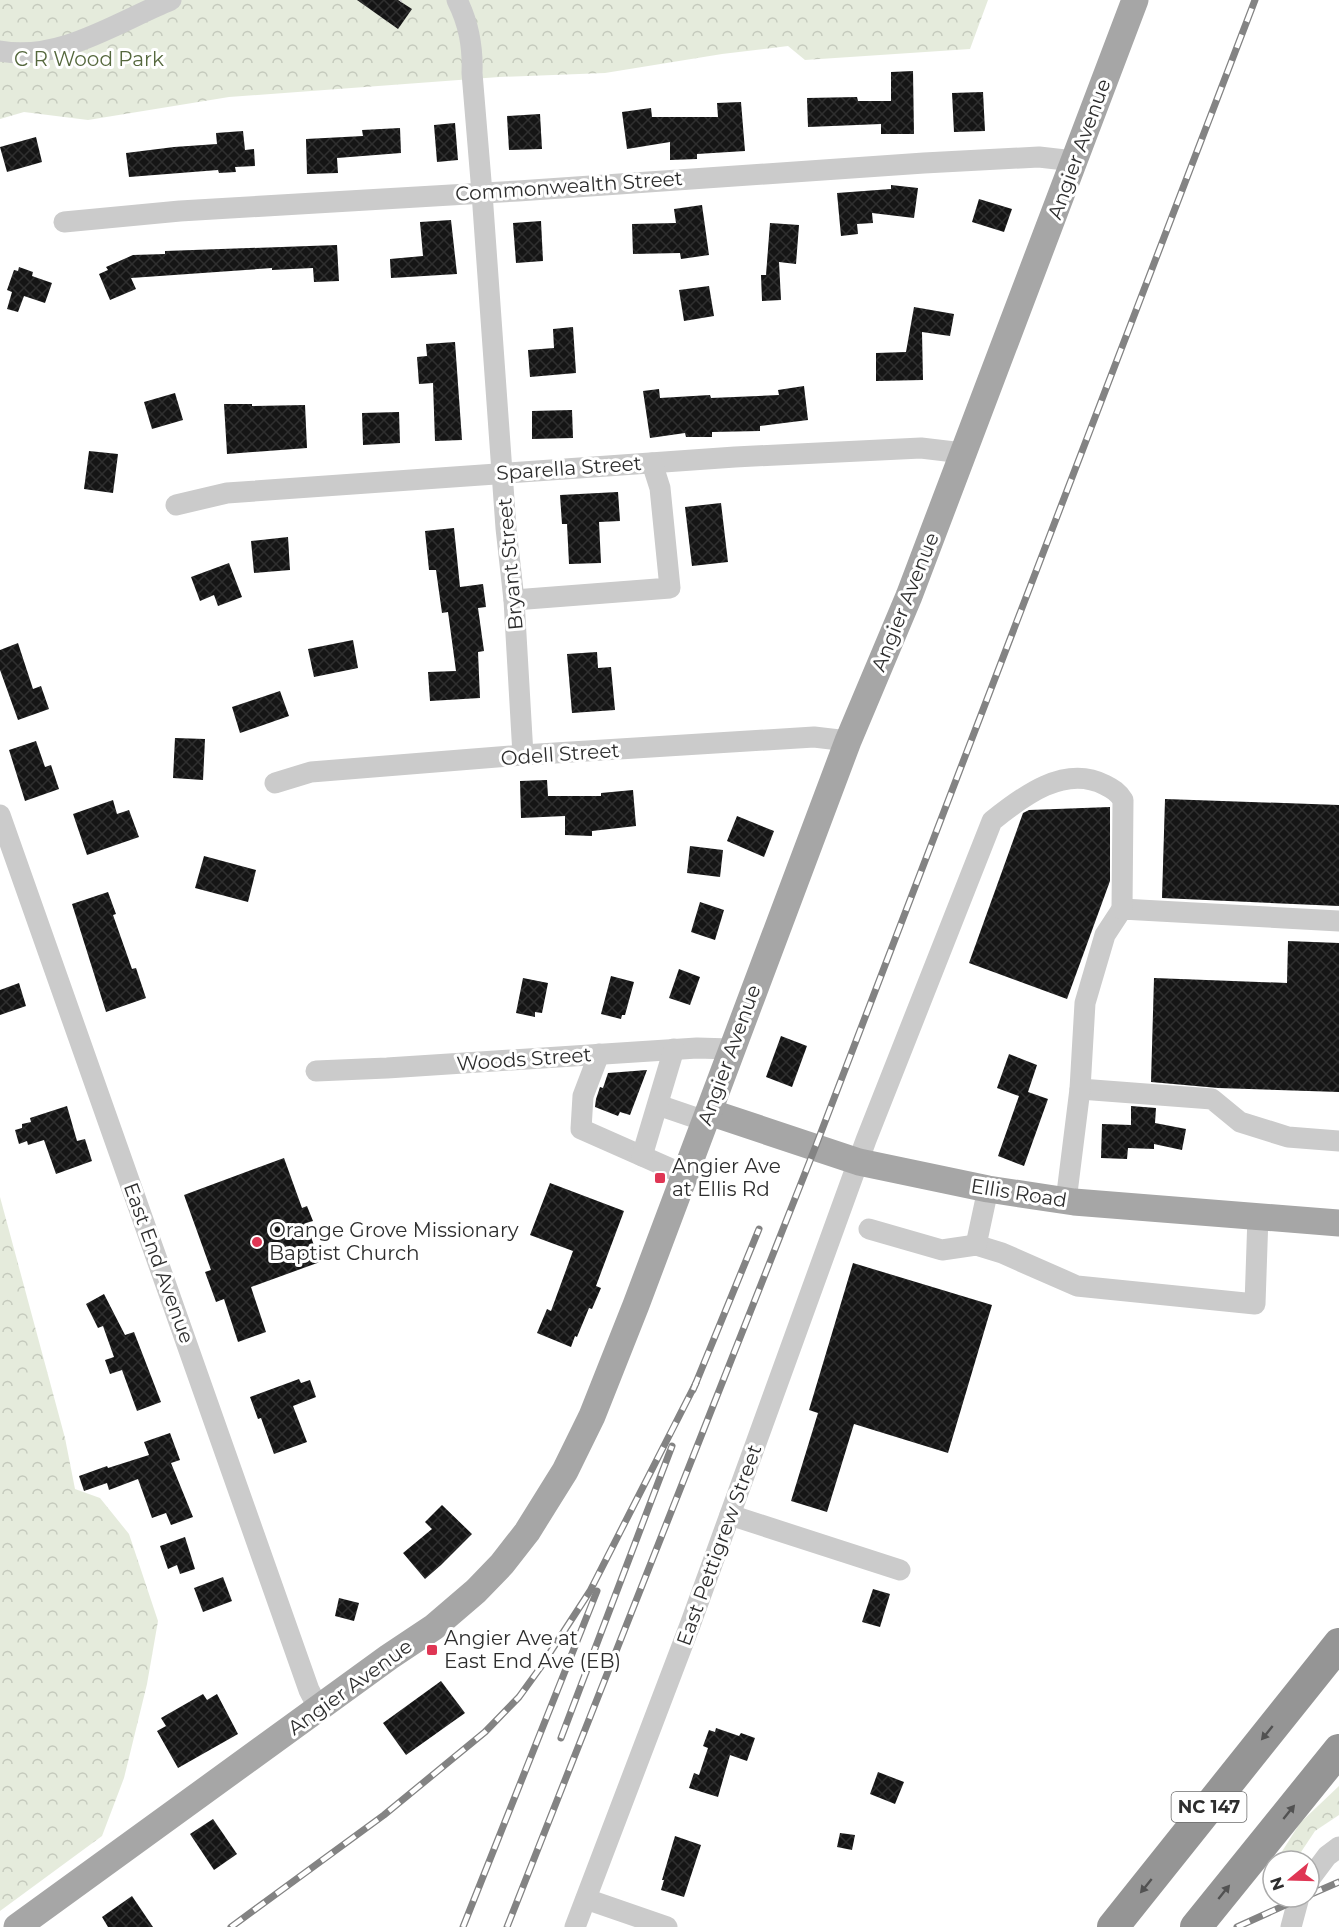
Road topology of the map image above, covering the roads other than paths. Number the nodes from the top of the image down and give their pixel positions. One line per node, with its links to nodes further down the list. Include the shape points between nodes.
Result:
1 (171, 0): 4 (street, via 52,51)
2 (457, 0): 6 (street, Bryant Street, via 470,30)
3 (1135, 0): 5 (main road, Angier Avenue)
4 (0, 51)
5 (1074, 161): 6 (street, Commonwealth Street, via 1028,157); 8 (main road, Angier Avenue)
6 (482, 193): 7 (street, Commonwealth Street); 10 (street, Bryant Street)
7 (64, 222)
8 (963, 453): 9 (street, Sparella Street, via 921,448); 13 (main road, Angier Avenue)
9 (652, 463): 10 (street, Sparella Street); 12 (street, via 660,488 670,588)
10 (502, 473): 11 (street, Sparella Street, via 227,493); 12 (street, Bryant Street)
11 (176, 505)
12 (514, 600): 14 (street, Bryant Street)
13 (848, 741): 14 (street, Odell Street, via 814,737); 20 (main road, Angier Avenue)
14 (523, 755): 15 (street, Odell Street, via 311,772)
15 (274, 783)
16 (0, 815): 39 (street, East End Avenue, via 309,1690)
17 (1122, 909): 18 (street); 23 (street, via 1105,935 1085,1004); 28 (street, East Pettigrew Street, via 1123,800 1117,791 1078,777 1059,780 1018,800 993,821)
18 (1339, 921)
19 (674, 1049): 20 (street, Woods Street); 21 (street, Woods Street); 24 (street)
20 (731, 1049): 25 (main road, Angier Avenue)
21 (599, 1054): 22 (street, Woods Street); 27 (street, via 584,1096 581,1129)
22 (316, 1071)
23 (1080, 1089): 26 (street, via 1212,1099 1240,1122 1288,1137); 31 (street)
24 (658, 1105): 25 (street); 27 (street)
25 (707, 1116): 28 (main road, Ellis Road); 29 (main road, Angier Avenue)
26 (1339, 1141)
27 (642, 1156): 29 (street)
28 (859, 1162): 30 (main road, Ellis Road); 36 (street, East Pettigrew Street)
29 (685, 1175): 39 (main road, Angier Avenue, via 592,1416 565,1471 527,1532 476,1591 434,1627)
30 (988, 1189): 31 (main road, Ellis Road); 35 (street)
31 (1066, 1202): 32 (main road, Ellis Road)
32 (1258, 1216): 33 (main road, Ellis Road); 35 (street, via 1255,1304 1077,1286)
33 (1339, 1223)
34 (869, 1229): 35 (street, via 942,1250)
35 (976, 1245)
36 (730, 1515): 37 (street); 43 (street, East Pettigrew Street)
37 (900, 1570)
38 (1339, 1644): 45 (highway, NC 147, one-way to 45)
39 (319, 1709): 46 (main road, Angier Avenue)
40 (1339, 1750): 49 (highway, NC 147, one-way to 40)
41 (1339, 1847): 42 (street)
42 (1321, 1864)
43 (586, 1899): 47 (street, East Pettigrew Street); 48 (street)
44 (1296, 1909): 50 (street)
45 (1113, 1926)
46 (17, 1927)
47 (575, 1927)
48 (667, 1927)
49 (1196, 1927)
50 (1291, 1927)

